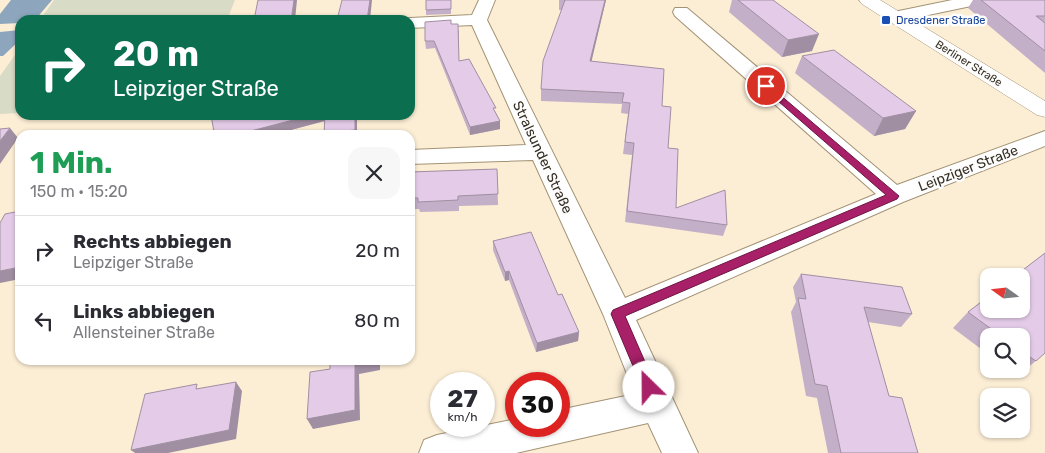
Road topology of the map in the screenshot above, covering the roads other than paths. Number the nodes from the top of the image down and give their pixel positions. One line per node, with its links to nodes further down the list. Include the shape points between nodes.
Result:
1 (868, 0): 5 (main road, Berliner Straße)
2 (976, 0): 5 (street)
3 (483, 10): 6 (street); 9 (street, Stralsunder Straße)
4 (681, 12): 11 (street)
5 (896, 18): 7 (main road, Berliner Straße)
6 (415, 21)
7 (1045, 110)
8 (1045, 138): 11 (street, Leipziger Straße)
9 (541, 152): 10 (street); 12 (street, Stralsunder Straße)
10 (415, 158)
11 (894, 196): 12 (street, Leipziger Straße)
12 (618, 314): 13 (street)
13 (657, 405): 14 (street); 15 (street)
14 (437, 453)
15 (680, 453)

